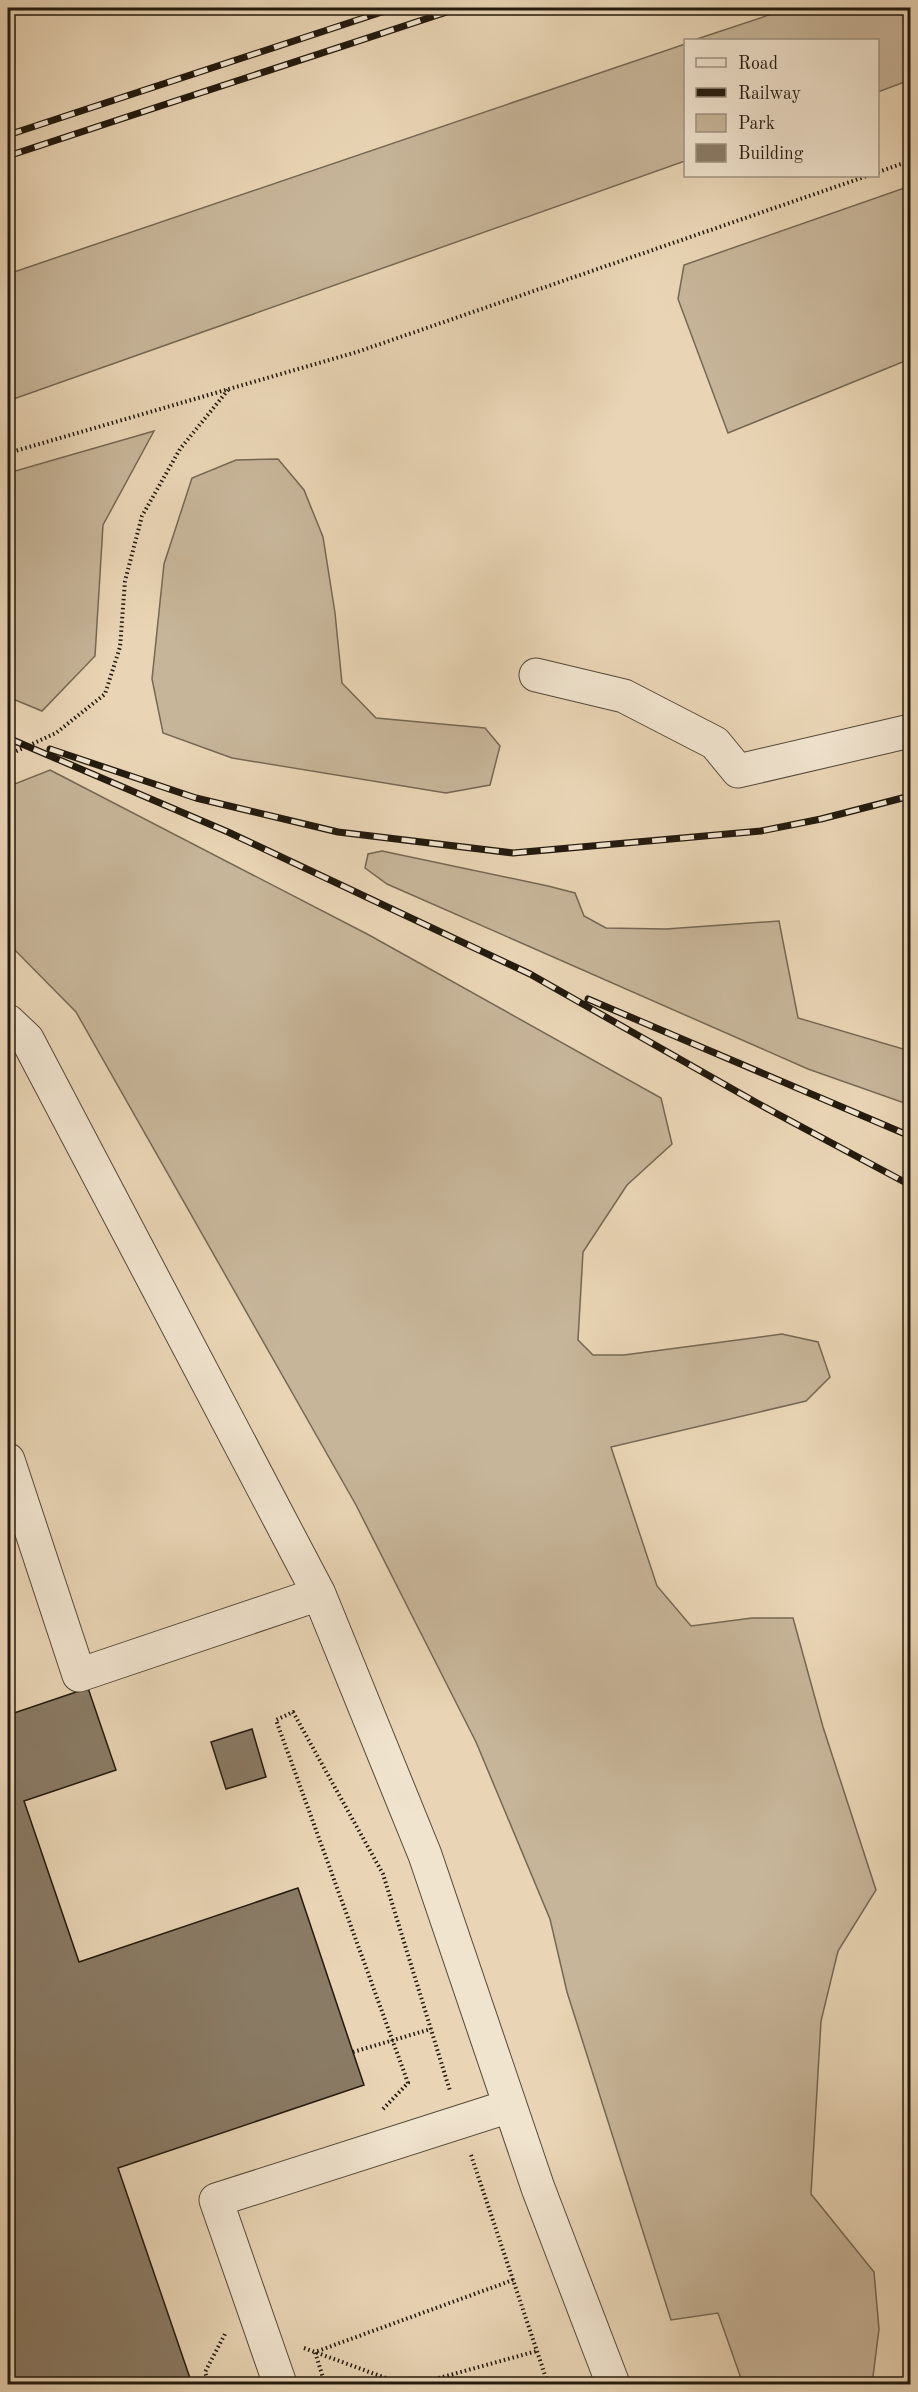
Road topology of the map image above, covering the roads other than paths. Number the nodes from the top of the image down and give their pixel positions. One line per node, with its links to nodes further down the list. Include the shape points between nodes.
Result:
1 (536, 675): 2 (lane, via 624,696 714,743 738,771)
2 (910, 731)
3 (8, 1021): 5 (lane, via 27,1039)
4 (8, 1460): 5 (lane, via 79,1675)
5 (319, 1594): 6 (lane, via 425,1855)
6 (510, 2106): 7 (lane, via 216,2200); 8 (lane)
7 (280, 2385)
8 (613, 2385)

